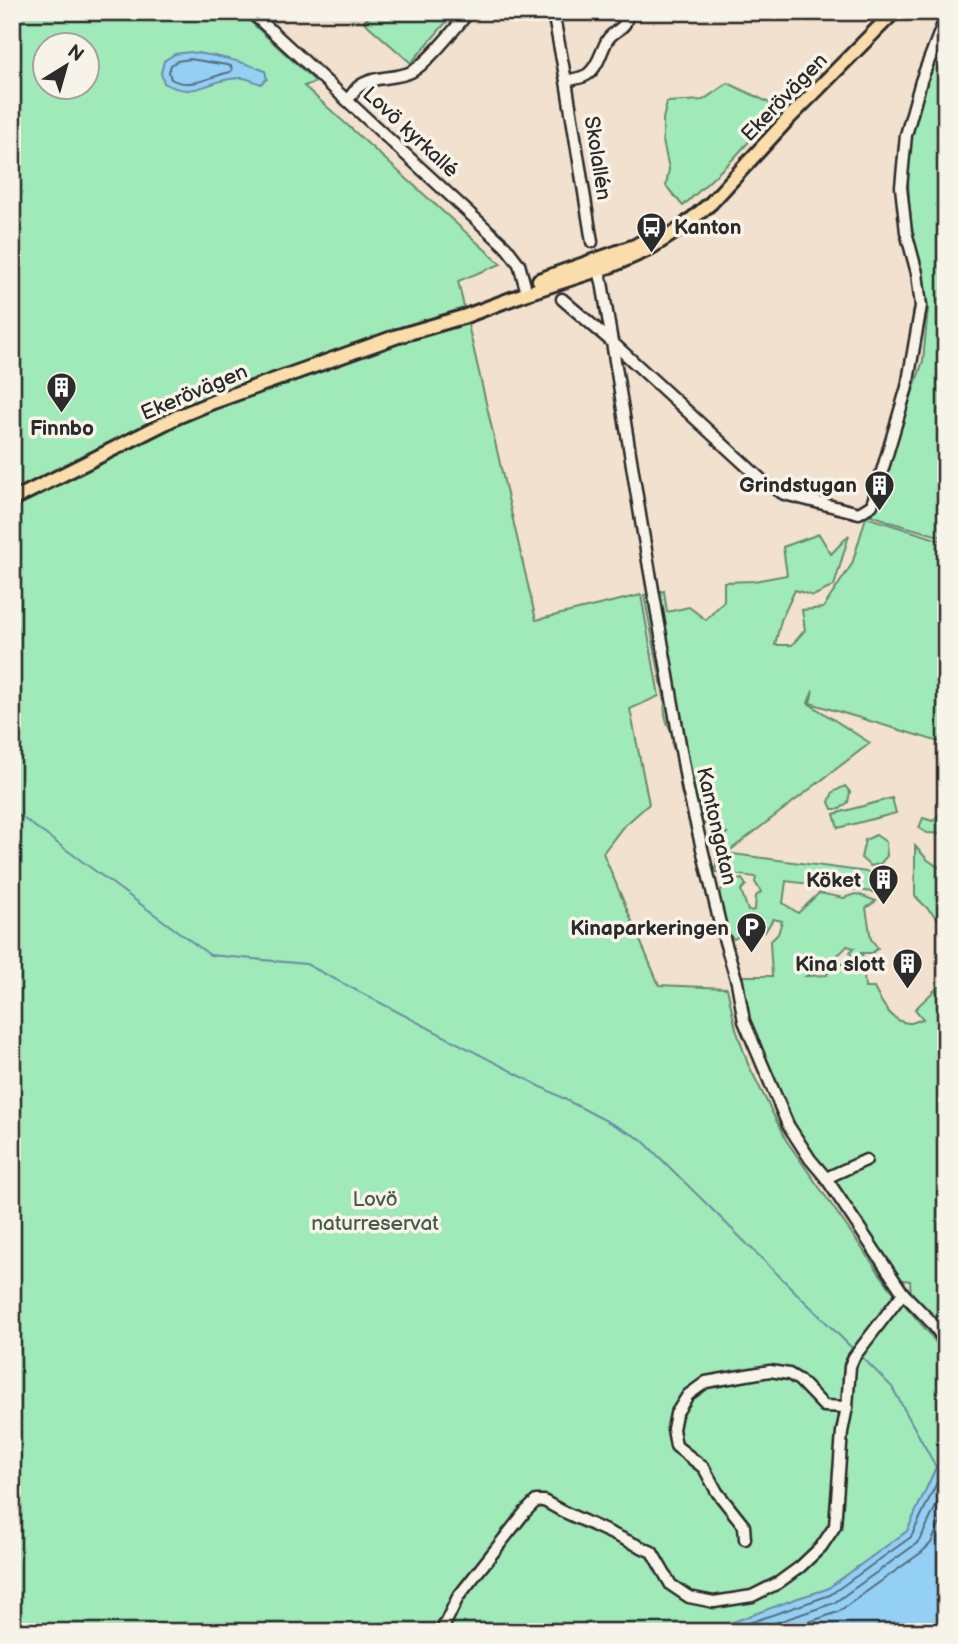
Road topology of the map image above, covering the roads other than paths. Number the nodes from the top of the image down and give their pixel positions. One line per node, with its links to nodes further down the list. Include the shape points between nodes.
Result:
1 (251, 12): 8 (street, Lovö kyrkallé)
2 (469, 12): 8 (street, via 414,70 374,79 359,86)
3 (553, 12): 7 (street, Skolallén)
4 (626, 12): 7 (street, via 623,27 611,35 595,67 586,76)
5 (894, 12): 10 (main road, Ekerövägen, via 732,179 675,223)
6 (946, 16): 13 (street, via 906,135 901,187 921,306 907,387 872,505 859,513 785,495 765,483)
7 (566, 81): 9 (street, Skolallén)
8 (348, 100): 11 (street, Lovö kyrkallé, via 506,247 519,264)
9 (592, 242)
10 (597, 265): 11 (main road, Ekerövägen); 13 (street, Kantongatan)
11 (526, 289): 14 (main road, Ekerövägen, via 463,317 213,402)
12 (562, 299): 13 (street)
13 (612, 342): 16 (street, Kantongatan, via 688,790 744,1021 788,1125)
14 (12, 500)
15 (866, 1160): 16 (street)
16 (826, 1178): 17 (street, Kantongatan)
17 (903, 1293): 18 (street, Kantongatan); 19 (street, via 857,1353 849,1373)
18 (946, 1343)
19 (847, 1407): 20 (street, via 824,1406 799,1380 770,1371 706,1382 688,1395 676,1414 677,1446 704,1468 744,1526); 21 (street, via 835,1527 821,1547 778,1583 752,1597 714,1602 689,1597 671,1586 652,1552 536,1501 458,1597)
20 (745, 1539)
21 (441, 1632)

